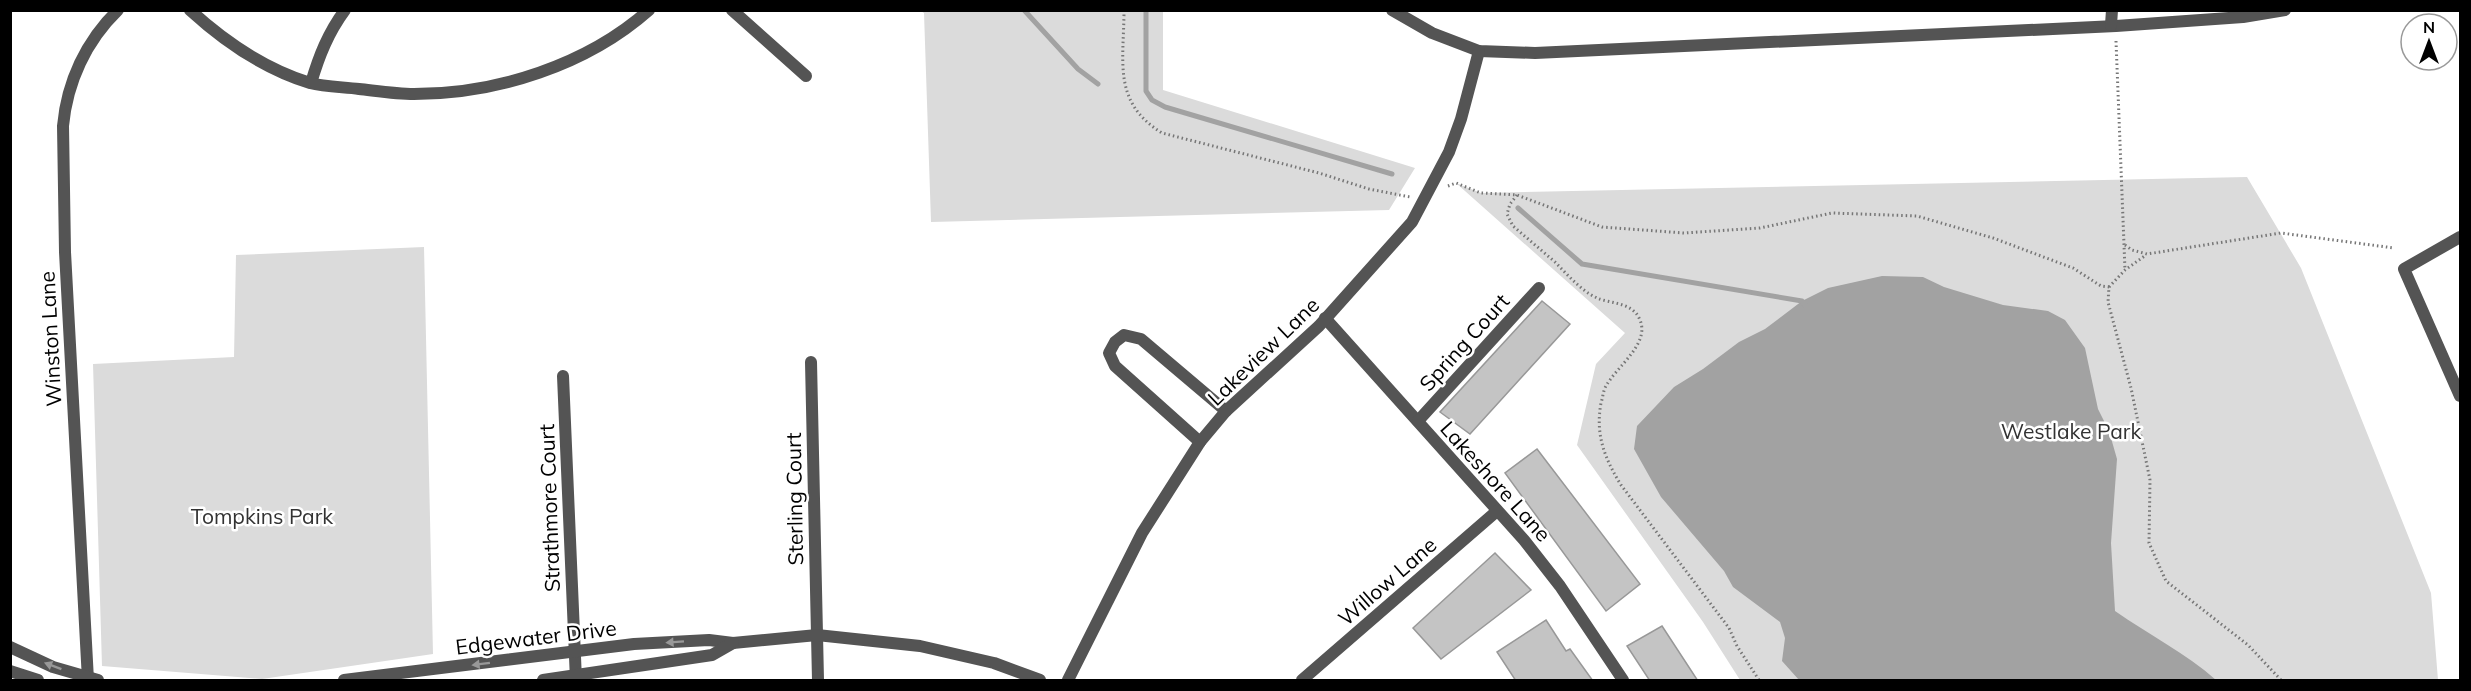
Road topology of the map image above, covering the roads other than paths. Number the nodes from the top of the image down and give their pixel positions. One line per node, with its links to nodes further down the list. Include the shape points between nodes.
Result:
1 (118, 10): 29 (street, Winston Lane, via 88,46 71,84 63,126 65,252)
2 (190, 10): 12 (street, via 236,48)
3 (345, 10): 12 (street, via 321,52)
4 (650, 10): 12 (street, via 631,26 584,53 500,84 414,94)
5 (732, 10): 11 (street)
6 (1392, 10): 10 (street, via 1432,33)
7 (2112, 10): 9 (street)
8 (2285, 10): 9 (street, via 2243,17)
9 (2114, 26): 10 (street, via 1536,53)
10 (1479, 51): 15 (street, Lakeview Lane, via 1449,152 1412,222)
11 (806, 76)
12 (311, 83)
13 (2460, 237): 18 (street, via 2404,269)
14 (1539, 288): 20 (street, Spring Court)
15 (1325, 318): 19 (street, Lakeview Lane); 20 (street, Lakeshore Lane)
16 (811, 362): 23 (street, Sterling Court)
17 (563, 376): 26 (street, Strathmore Court)
18 (2460, 396)
19 (1226, 411): 21 (street, Lakeview Lane); 21 (street, via 1141,339 1124,335 1114,342 1109,353 1114,366)
20 (1418, 422): 22 (street, Lakeshore Lane)
21 (1200, 442): 35 (street, Lakeview Lane, via 1142,533)
22 (1497, 511): 36 (street, Willow Lane); 37 (street, Lakeshore Lane, via 1560,586)
23 (817, 635): 24 (street, Edgewater Drive); 33 (street, Sterling Court); 34 (street, Edgewater Drive, via 920,646 994,663)
24 (733, 643): 26 (street, Edgewater Drive, one-way to 26, via 709,640 634,644); 28 (street, Edgewater Drive, via 712,655)
25 (10, 646): 29 (street, one-way to 25)
26 (575, 652): 28 (street, Strathmore Court); 31 (street, Edgewater Drive, one-way to 31)
27 (10, 671): 30 (street)
28 (576, 678): 32 (street, Edgewater Drive)
29 (92, 680)
30 (38, 681)
31 (344, 681)
32 (543, 681)
33 (819, 681)
34 (1040, 681)
35 (1068, 681)
36 (1302, 681)
37 (1623, 681)

